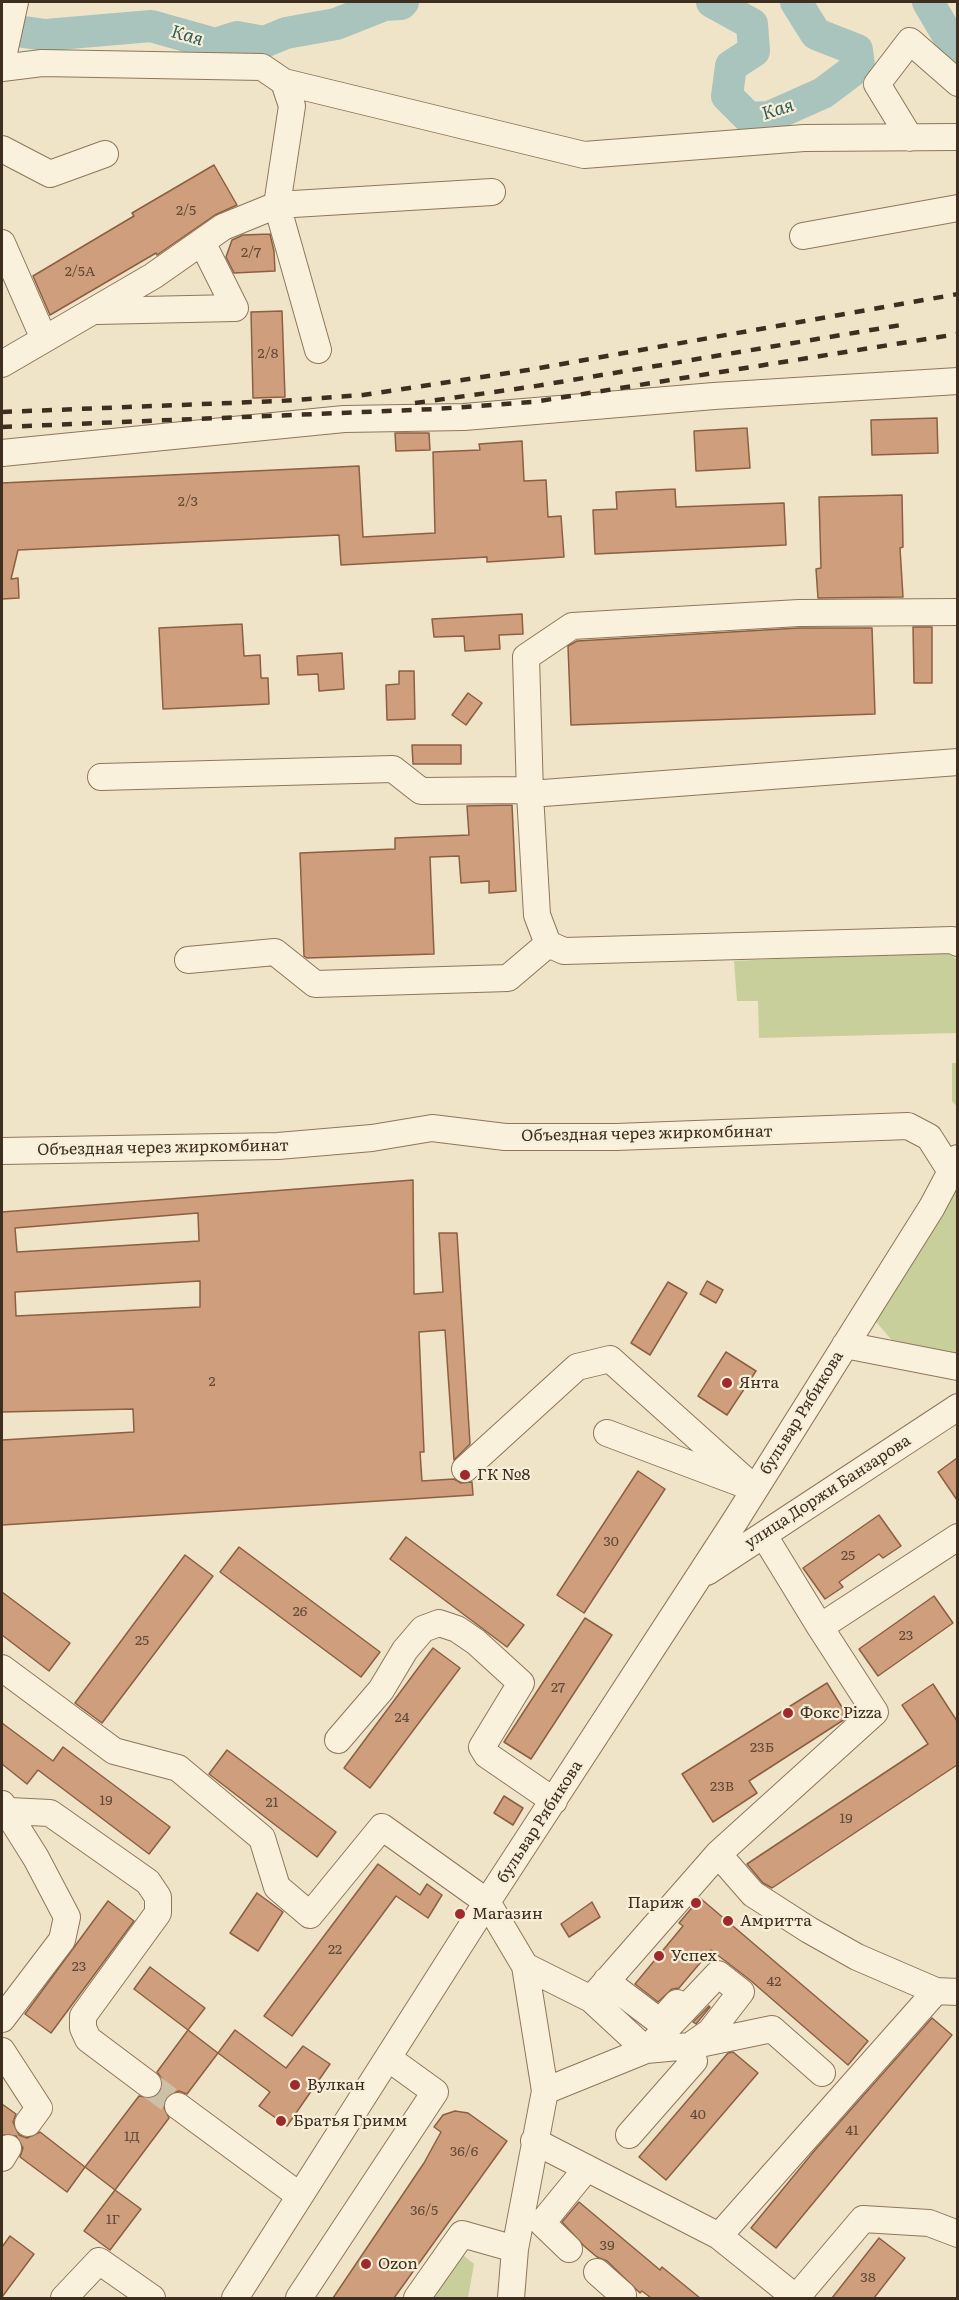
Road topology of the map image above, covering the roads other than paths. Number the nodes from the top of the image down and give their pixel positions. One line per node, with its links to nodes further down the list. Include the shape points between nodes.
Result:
1 (14, 5): 2 (street)
2 (2, 60): 3 (street, via 262,67)
3 (284, 82): 6 (street, via 584,155 804,138); 10 (street, via 292,106)
4 (957, 83): 6 (street, via 910,41 877,84)
5 (957, 137): 6 (street)
6 (909, 138)
7 (2, 149): 8 (street, via 50,174)
8 (105, 154)
9 (492, 192): 10 (street)
10 (278, 205): 13 (street, via 223,227); 17 (street)
11 (957, 208): 12 (street)
12 (803, 236)
13 (202, 242): 15 (street); 15 (street, via 235,308)
14 (2, 243): 16 (street)
15 (93, 311): 16 (street)
16 (44, 339): 18 (street)
17 (318, 350)
18 (2, 364)
19 (957, 381): 20 (street, via 464,417 344,419)
20 (2, 453)
21 (957, 612): 24 (street, via 799,613 572,626 525,657)
22 (957, 762): 24 (street)
23 (101, 777): 24 (street, via 393,769 421,791 521,790)
24 (530, 794): 26 (street, via 537,915)
25 (957, 943): 26 (street, via 952,940 564,951)
26 (548, 944): 27 (street, via 508,978 315,984 276,952)
27 (188, 960)
28 (2, 1151): 29 (street, Объездная через жиркомбинат, via 278,1146 432,1128 505,1137 616,1137 908,1126 929,1137)
29 (954, 1164): 30 (street, бульвар Рябикова, via 932,1207)
30 (845, 1345): 31 (street, бульвар Рябикова); 35 (street, бульвар Рябикова)
31 (957, 1367)
32 (957, 1407): 38 (street, улица Доржи Банзарова)
33 (607, 1433): 35 (street)
34 (465, 1469): 35 (street, via 577,1367 610,1359)
35 (755, 1489): 38 (street, бульвар Рябикова)
36 (957, 1537): 39 (street)
37 (771, 1547): 39 (street)
38 (699, 1577): 42 (street, бульвар Рябикова)
39 (820, 1627): 44 (street, via 875,1712)
40 (2, 1668): 45 (street, via 114,1751 178,1768 262,1838 277,1887 310,1916 382,1827)
41 (338, 1740): 42 (street, via 381,1690 423,1629 439,1623 476,1642 521,1683 482,1747 487,1755)
42 (554, 1801): 45 (street, бульвар Рябикова)
43 (5, 1808): 50 (street, via 67,1917 62,1940); 56 (street, via 50,1813 148,1882 158,1897 158,1913 83,2016 88,2039)
44 (718, 1854): 48 (street); 49 (street, via 762,1900 857,1957)
45 (487, 1902): 46 (street); 54 (street, бульвар Рябикова)
46 (525, 1966): 48 (street); 57 (street)
47 (708, 1968): 48 (street, via 660,2022)
48 (598, 1990): 52 (street)
49 (946, 1992): 65 (street)
50 (2, 2019)
51 (690, 2046): 52 (street); 52 (street, via 710,2032 741,1992 718,1974); 55 (street, via 772,2029); 60 (street, via 694,2061)
52 (646, 2050): 57 (street)
53 (2, 2051): 59 (street, via 39,2108)
54 (388, 2058): 63 (street, бульвар Рябикова); 72 (street, via 435,2092)
55 (822, 2073)
56 (148, 2084)
57 (545, 2091): 61 (street)
58 (178, 2106): 63 (street)
59 (28, 2123)
60 (629, 2135)
61 (534, 2141): 62 (street); 66 (street)
62 (587, 2168): 65 (street); 67 (street, via 542,2223)
63 (300, 2196): 71 (street, бульвар Рябикова)
64 (957, 2234): 76 (street, via 929,2223 863,2219)
65 (719, 2236): 76 (street)
66 (515, 2250): 73 (street, via 462,2234); 74 (street)
67 (569, 2250)
68 (597, 2272): 75 (street, via 623,2295)
69 (64, 2298): 70 (street, via 99,2261)
70 (152, 2298)
71 (235, 2298)
72 (299, 2298)
73 (417, 2298)
74 (511, 2298)
75 (620, 2298)
76 (796, 2298)

